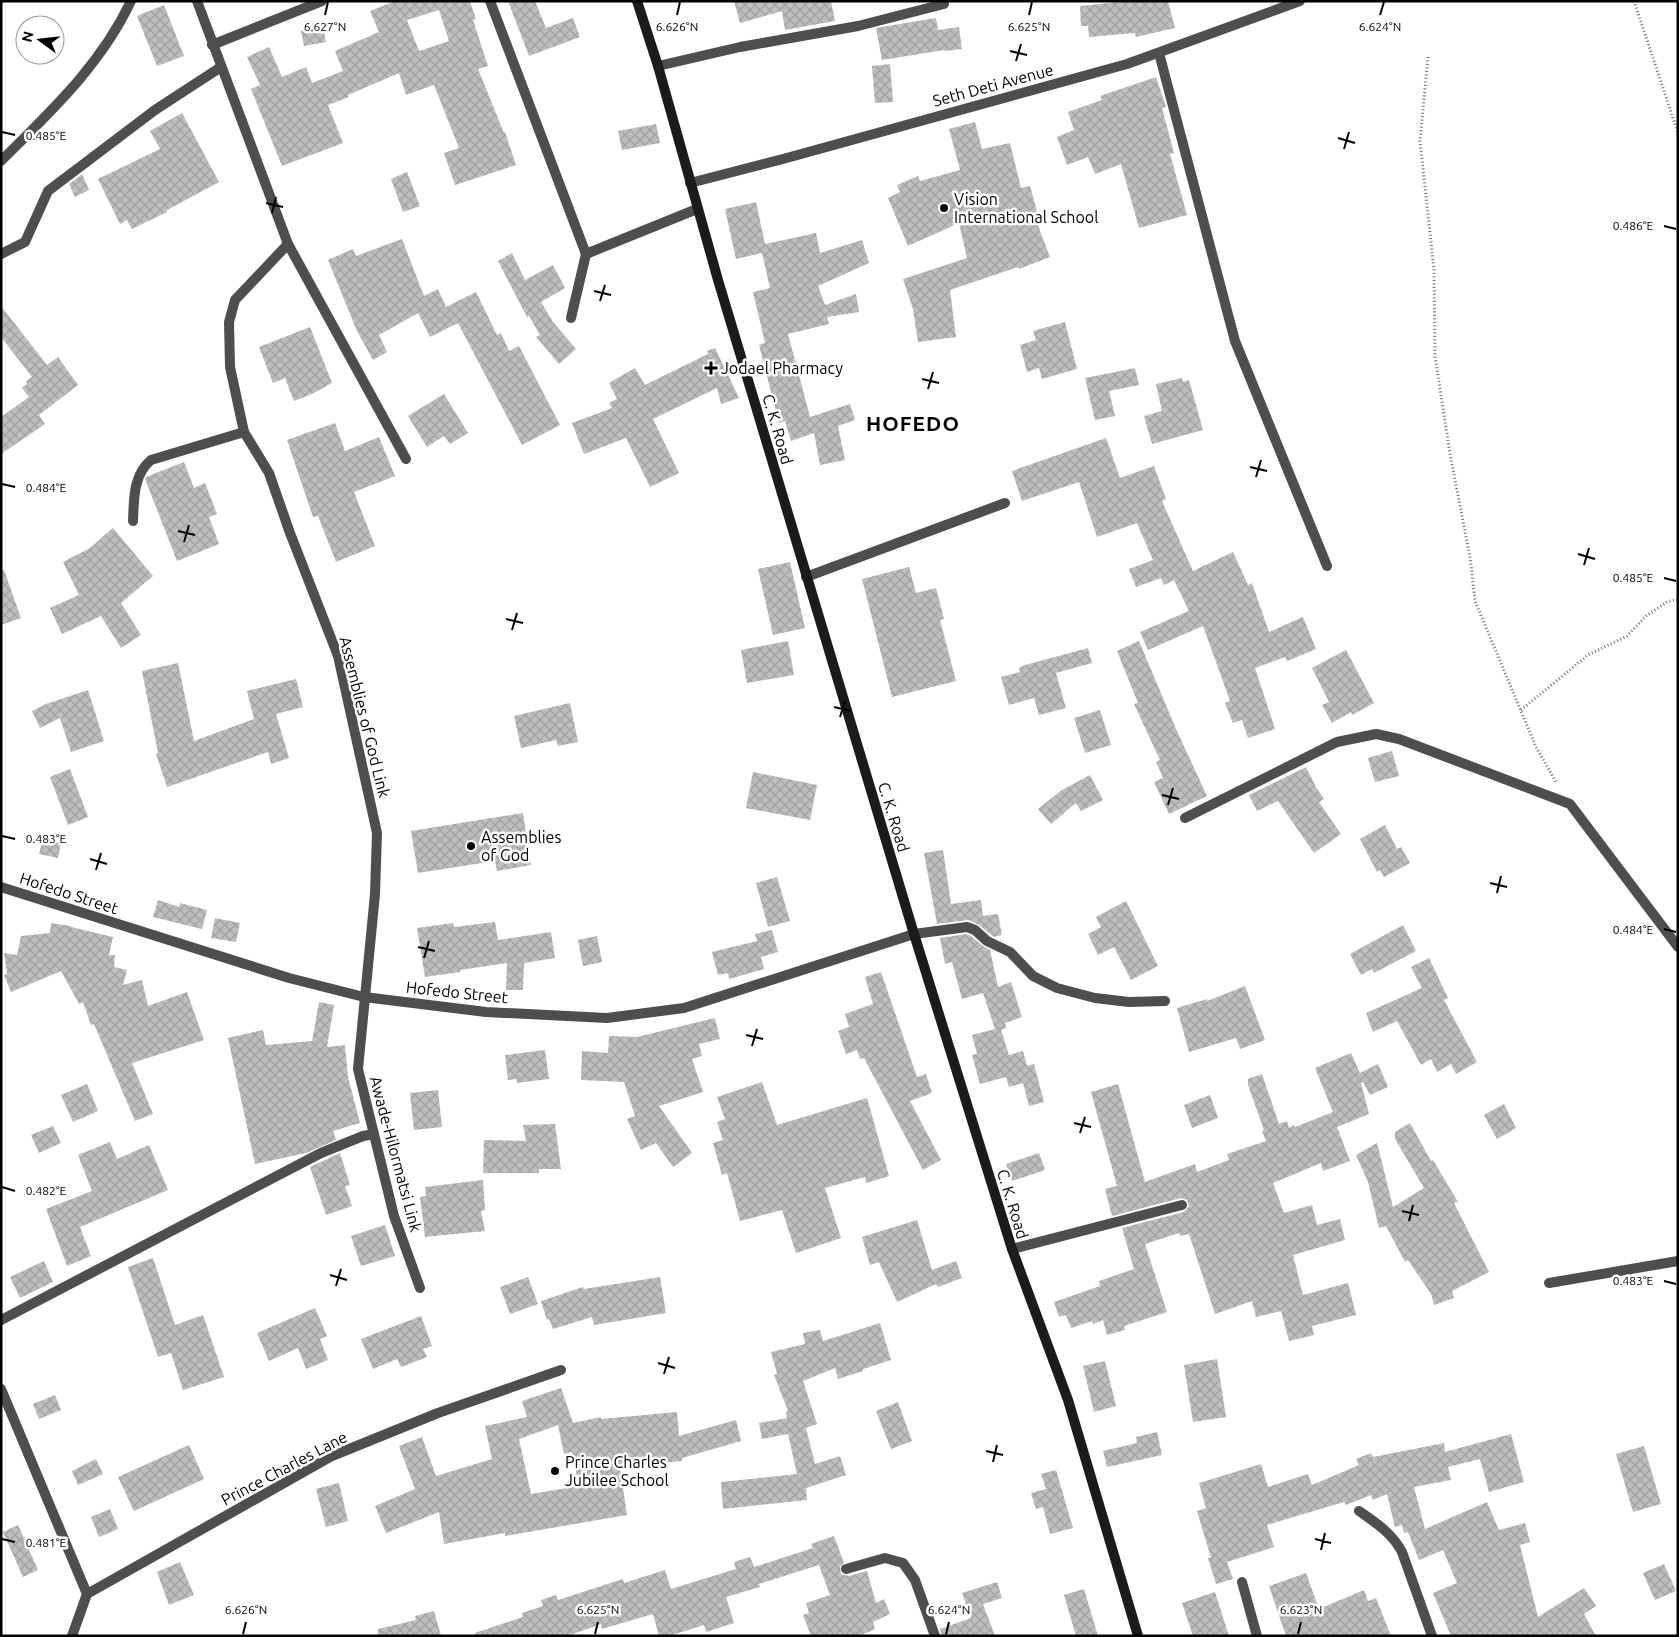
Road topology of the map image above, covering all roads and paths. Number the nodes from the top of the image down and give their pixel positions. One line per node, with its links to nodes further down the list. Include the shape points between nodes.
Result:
1 (130, 1): 15 (street, via 92,64 59,103)
2 (197, 1): 9 (street)
3 (322, 1): 9 (street)
4 (490, 1): 20 (street)
5 (637, 1): 12 (street, C. K. Road)
6 (1300, 1): 10 (street, Seth Deti Avenue)
7 (1634, 1): 14 (path)
8 (944, 4): 12 (street, via 858,26 740,47)
9 (212, 45): 13 (street)
10 (1159, 53): 16 (street, Seth Deti Avenue); 26 (street, via 1234,341)
11 (1428, 57): 29 (path, via 1420,141 1434,270 1435,356 1475,601)
12 (658, 66): 16 (street, C. K. Road)
13 (221, 67): 18 (street); 19 (street, via 155,110 48,191 25,242)
14 (1678, 133)
15 (1, 161)
16 (690, 183): 17 (street, C. K. Road)
17 (698, 210): 20 (street); 27 (street, C. K. Road)
18 (288, 244): 22 (street, Assemblies of God Link, via 235,300 229,322 230,367); 23 (street)
19 (1, 254)
20 (586, 254): 21 (street)
21 (571, 318)
22 (244, 432): 25 (street, via 151,460 143,466 134,496); 35 (street, Assemblies of God Link, via 269,473 338,656 367,783 377,833 375,894)
23 (406, 459)
24 (1005, 503): 27 (street)
25 (133, 521)
26 (1327, 566)
27 (806, 577): 33 (street, C. K. Road)
28 (1678, 599): 29 (path, via 1667,602 1646,616 1627,636 1588,655)
29 (1521, 710): 30 (path, via 1536,747)
30 (1570, 804): 31 (street, via 1399,739 1376,734 1337,742); 34 (street)
31 (1185, 818)
32 (1, 887): 35 (street, Hofedo Street, via 289,978)
33 (914, 934): 35 (street, Hofedo Street, via 684,1008 607,1018 486,1012); 36 (street, Hofedo Street, via 967,927 1010,952 1033,976 1057,988 1095,998 1130,1002); 39 (street, C. K. Road)
34 (1678, 948)
35 (364, 996): 37 (street, Awade-Hilormatsi Link, via 358,1069)
36 (1165, 1000)
37 (374, 1134): 42 (street, Awade-Hilormatsi Link, via 394,1216); 43 (street, via 321,1153)
38 (1182, 1205): 39 (street)
39 (1012, 1249): 52 (street, C. K. Road, via 1068,1400)
40 (1678, 1261): 41 (street)
41 (1549, 1284)
42 (420, 1288)
43 (1, 1320)
44 (561, 1370): 49 (street, Prince Charles Lane, via 438,1413 332,1456)
45 (1, 1390): 49 (street)
46 (1359, 1510): 54 (street, via 1396,1541)
47 (846, 1569): 51 (street, via 885,1558 903,1563 915,1580)
48 (1242, 1582): 53 (street)
49 (87, 1594): 50 (street)
50 (72, 1636)
51 (935, 1636)
52 (1138, 1636)
53 (1257, 1636)
54 (1432, 1636)

